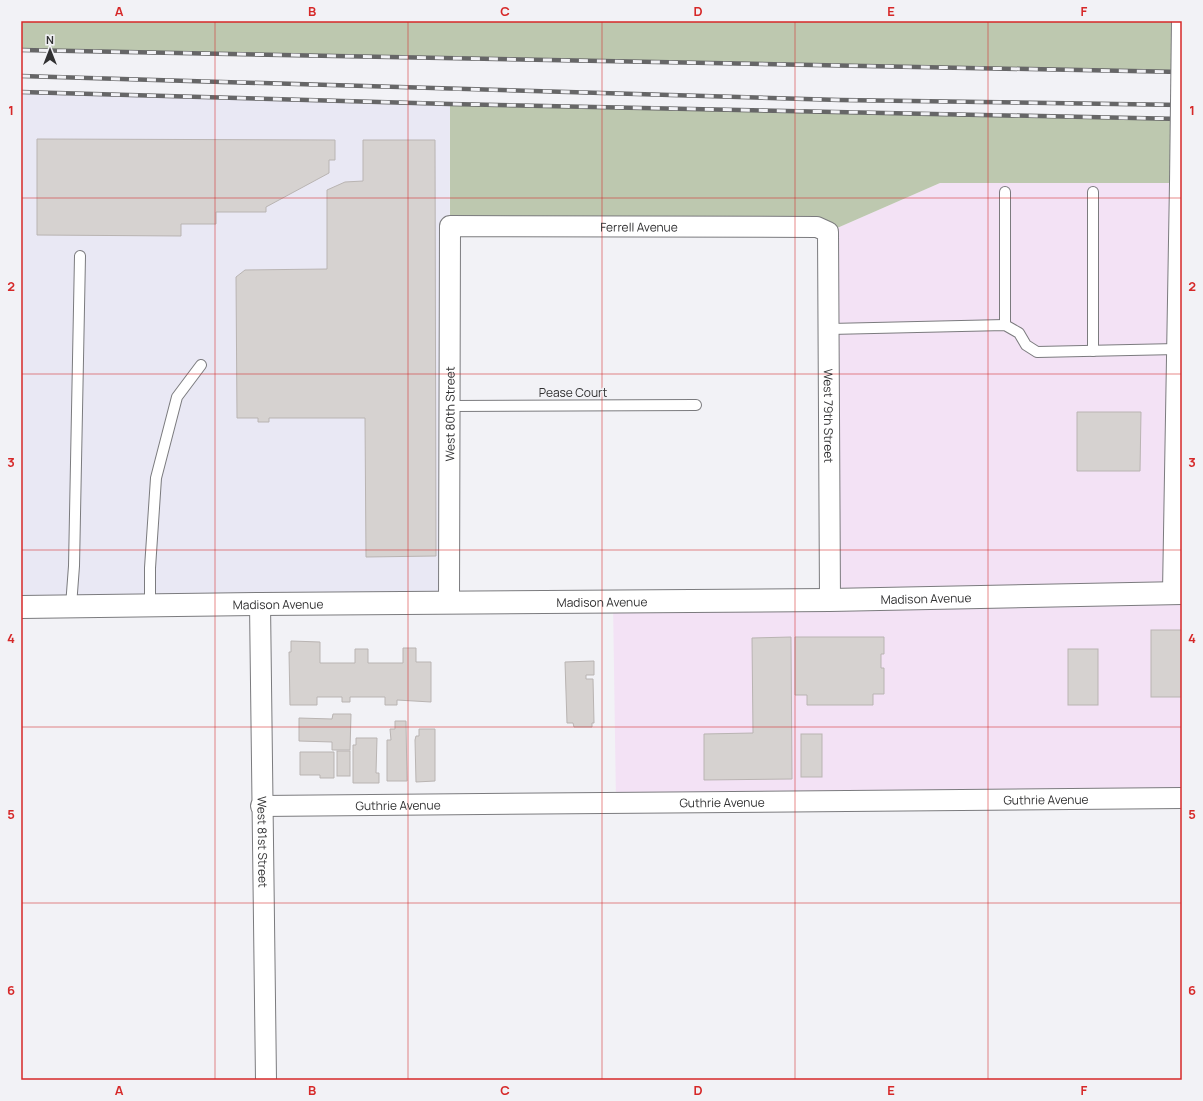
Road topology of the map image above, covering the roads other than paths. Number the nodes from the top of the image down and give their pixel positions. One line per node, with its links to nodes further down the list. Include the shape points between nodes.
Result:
1 (1182, 21): 9 (street, bridge)
2 (1005, 192): 7 (lane)
3 (1093, 192): 10 (lane)
4 (450, 226): 5 (street, Ferrell Avenue, via 817,227); 13 (street, West 80th Street)
5 (828, 232): 8 (street, West 79th Street)
6 (80, 256): 20 (lane)
7 (1005, 325): 8 (lane); 10 (lane, via 1019,333 1026,345 1037,352)
8 (830, 329): 16 (street, West 79th Street)
9 (1177, 349): 10 (lane); 14 (street)
10 (1093, 351)
11 (201, 365): 19 (lane, via 177,397 156,478)
12 (696, 405): 13 (lane, Pease Court)
13 (451, 406): 17 (street, West 80th Street)
14 (1178, 515): 15 (street)
15 (1178, 592): 16 (street, Madison Avenue)
16 (830, 600): 17 (street, Madison Avenue)
17 (449, 603): 18 (street, Madison Avenue)
18 (260, 604): 19 (street, Madison Avenue); 23 (street, West 81st Street)
19 (150, 605): 20 (street, Madison Avenue)
20 (71, 606): 21 (street, Madison Avenue)
21 (21, 607)
22 (1182, 798): 23 (street, Guthrie Avenue)
23 (261, 806): 24 (street, West 81st Street)
24 (266, 1080)

